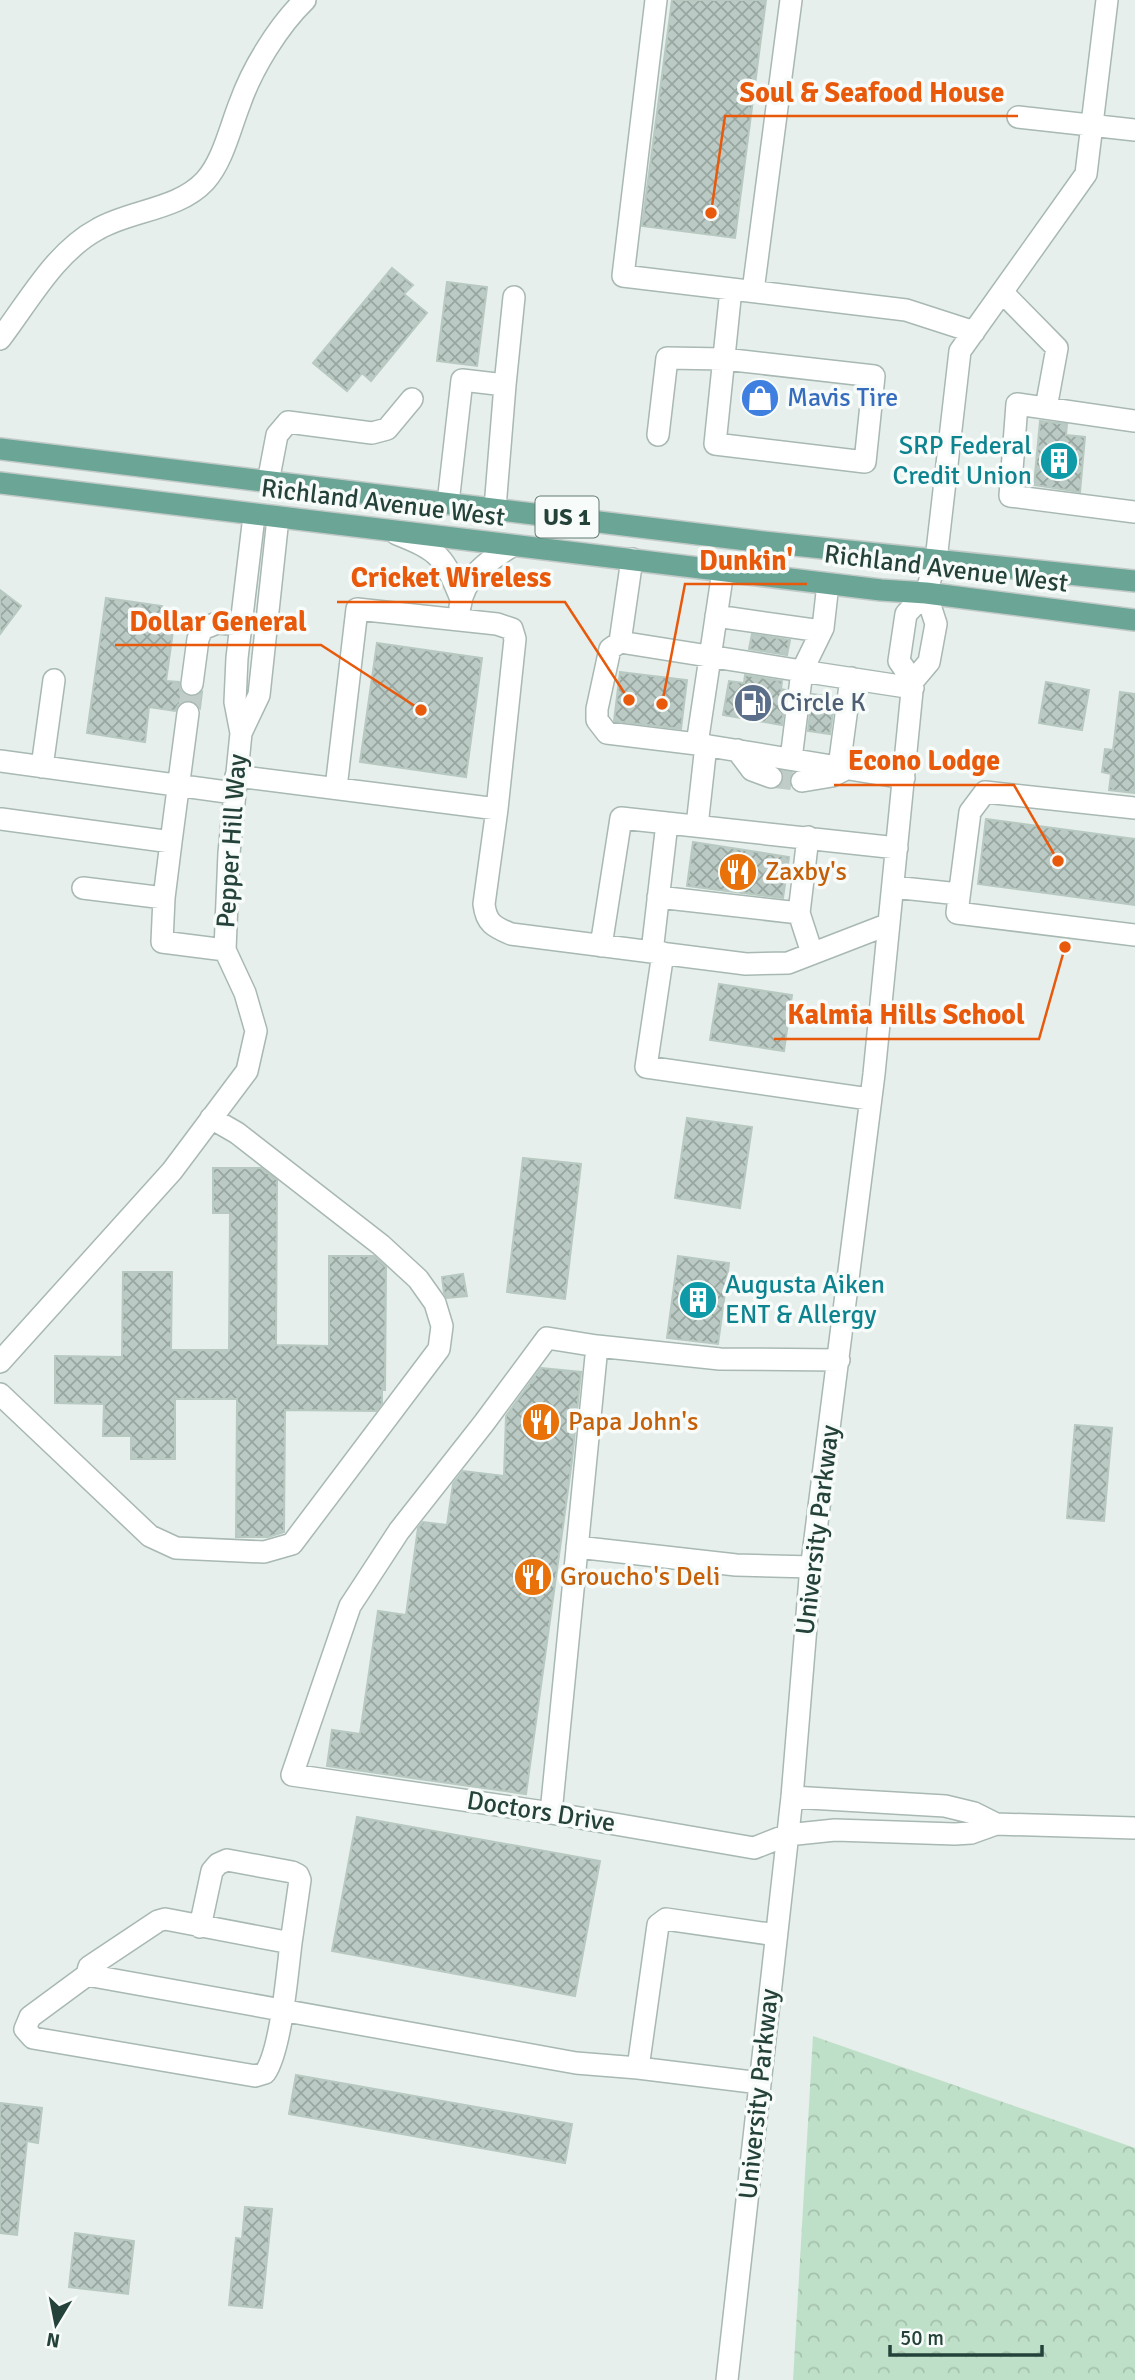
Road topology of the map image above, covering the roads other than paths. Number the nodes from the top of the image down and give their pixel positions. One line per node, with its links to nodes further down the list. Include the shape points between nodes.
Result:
1 (305, 0): 13 (street, via 282,26 251,77 205,181 183,198 100,228 78,242)
2 (656, 0): 8 (street, via 623,276)
3 (791, 0): 9 (street)
4 (1107, 0): 6 (street, University Parkway)
5 (1018, 117): 6 (street)
6 (1092, 124): 7 (street); 10 (street, University Parkway, via 1086,174)
7 (1135, 130)
8 (731, 289): 9 (street); 14 (street)
9 (753, 291): 12 (street, via 906,310)
10 (1002, 292): 12 (street, University Parkway); 17 (street, via 1057,348)
11 (514, 297): 15 (street)
12 (974, 332): 31 (street, University Parkway, via 960,351)
13 (0, 339)
14 (724, 359): 14 (street, via 715,444 865,462 874,376); 19 (street, via 667,358)
15 (505, 385): 23 (street, via 462,380); 24 (street)
16 (412, 399): 21 (street, via 387,429 373,433 289,422 277,435)
17 (1046, 408): 18 (street); 25 (street, via 1017,404 1010,496)
18 (1135, 421)
19 (658, 435)
20 (0, 449): 21 (main road, Richland Avenue West / US 1)
21 (268, 482): 23 (main road, Richland Avenue West / US 1)
22 (0, 483): 26 (main road, Richland Avenue West / US 1)
23 (448, 503): 24 (main road, Richland Avenue West / US 1)
24 (495, 508): 31 (main road, Richland Avenue West / US 1)
25 (1135, 512)
26 (254, 516): 27 (main road, Richland Avenue West / US 1); 39 (street, Pepper Hill Way)
27 (278, 519): 28 (main road, Richland Avenue West / US 1); 49 (street, Pepper Hill Way, via 259,695)
28 (391, 532): 29 (main road, Richland Avenue West / US 1); 36 (street, via 441,557 450,571)
29 (512, 546): 30 (main road, Richland Avenue West / US 1); 36 (street, via 474,574)
30 (632, 559): 32 (main road, Richland Avenue West / US 1); 41 (street)
31 (936, 559): 33 (main road, Richland Avenue West / US 1); 35 (street, University Parkway)
32 (723, 570): 34 (main road, Richland Avenue West / US 1); 37 (street)
33 (1135, 581)
34 (828, 584): 35 (main road, Richland Avenue West / US 1); 40 (street)
35 (926, 593): 38 (main road, Richland Avenue West / US 1); 47 (street, University Parkway, via 936,624 929,663); 47 (street, University Parkway, via 906,614 899,661)
36 (460, 609): 61 (street, via 357,609); 63 (street, via 512,629 515,639)
37 (716, 616): 40 (street); 42 (street)
38 (1135, 620)
39 (242, 625): 46 (street, via 217,623 202,629); 49 (street, Pepper Hill Way, via 234,702)
40 (821, 632): 43 (street)
41 (620, 642): 42 (street); 50 (street, via 611,649 597,709 602,728 607,733)
42 (709, 657): 43 (street); 50 (street)
43 (803, 671): 44 (street); 52 (street)
44 (851, 678): 47 (street); 55 (street)
45 (54, 680): 54 (street)
46 (192, 684)
47 (913, 684): 57 (street, University Parkway)
48 (188, 713): 60 (street)
49 (240, 733): 59 (street, Pepper Hill Way)
50 (702, 745): 51 (street); 66 (street)
51 (737, 750): 52 (street); 56 (street, via 752,770)
52 (791, 759): 55 (street)
53 (0, 761): 54 (street)
54 (42, 767): 60 (street)
55 (843, 767): 57 (street); 58 (street, via 832,776)
56 (771, 777)
57 (904, 778): 69 (street, University Parkway)
58 (802, 781)
59 (235, 784): 60 (street); 61 (street); 79 (street, Pepper Hill Way)
60 (179, 786): 68 (street)
61 (336, 788): 63 (street)
62 (1135, 808): 72 (street, via 985,792 970,811)
63 (497, 809): 78 (street, via 486,917 511,934)
64 (1, 819): 68 (street)
65 (667, 823): 66 (street); 73 (street); 78 (street, via 621,818)
66 (697, 826): 67 (street)
67 (808, 836): 69 (street); 75 (street)
68 (171, 842): 74 (street)
69 (897, 848): 70 (street, University Parkway)
70 (893, 887): 72 (street); 76 (street, University Parkway)
71 (83, 888): 74 (street)
72 (959, 894): 77 (street, via 957,913)
73 (658, 897): 75 (street); 80 (street)
74 (164, 898): 79 (street, via 162,942)
75 (799, 914): 81 (street)
76 (889, 924): 81 (street); 82 (street, University Parkway)
77 (1135, 935)
78 (601, 946): 80 (street)
79 (225, 950): 83 (street, via 256,1031 247,1071)
80 (657, 953): 81 (street, via 746,964 788,962); 82 (street, via 646,1067)
81 (812, 953)
82 (869, 1099): 85 (street, University Parkway)
83 (211, 1118): 86 (street, via 172,1171); 87 (street, via 237,1133 409,1270 435,1303 442,1326 439,1349 292,1544 264,1552 176,1548 150,1536)
84 (597, 1346): 85 (street, via 720,1359); 88 (street); 91 (street, Doctors Drive, via 547,1338 399,1531 350,1606 292,1775)
85 (839, 1360): 89 (street, University Parkway)
86 (0, 1362)
87 (0, 1394)
88 (578, 1547): 89 (street, via 736,1565); 91 (street)
89 (812, 1567): 90 (street, University Parkway)
90 (792, 1797): 92 (street, via 946,1806); 94 (street, University Parkway)
91 (551, 1813): 94 (street, Doctors Drive, via 754,1848)
92 (996, 1824): 93 (street); 94 (street, Doctors Drive, via 954,1834 835,1830)
93 (1135, 1828)
94 (787, 1835): 96 (street, University Parkway)
95 (200, 1927): 97 (street); 97 (street, via 212,1871 227,1860 298,1875); 98 (street, via 158,1920 89,1967)
96 (776, 1936): 100 (street, via 666,1920 658,1925); 101 (street, University Parkway)
97 (291, 1943): 99 (street)
98 (88, 1975): 99 (street); 99 (street, via 30,2017 25,2029 33,2038 255,2076 265,2073 273,2062)
99 (281, 2011): 100 (street, via 576,2063)
100 (638, 2068): 101 (street)
101 (760, 2083): 102 (street, University Parkway)
102 (727, 2380)

